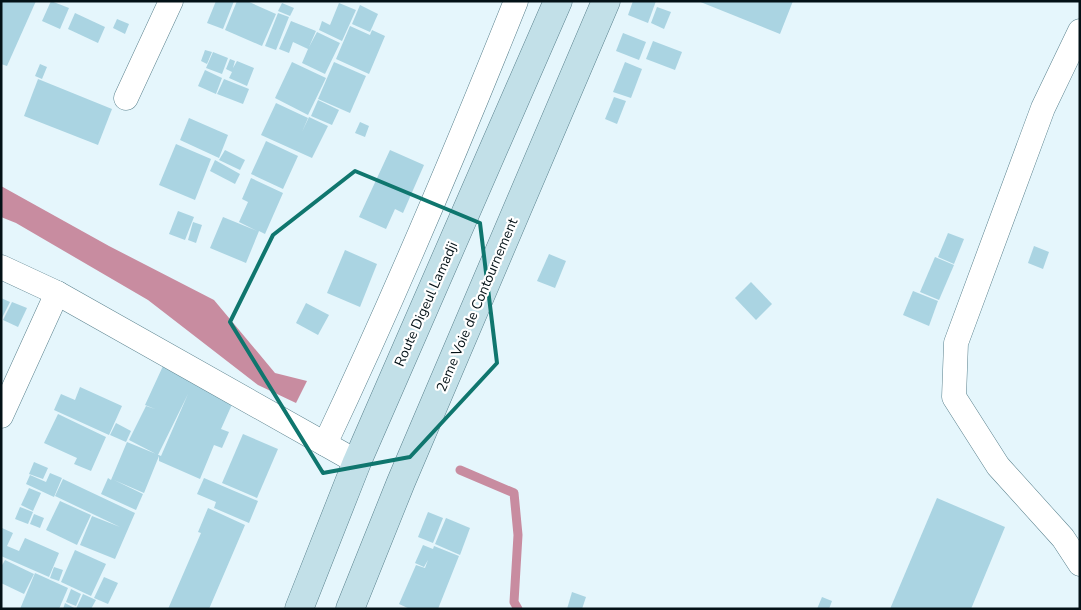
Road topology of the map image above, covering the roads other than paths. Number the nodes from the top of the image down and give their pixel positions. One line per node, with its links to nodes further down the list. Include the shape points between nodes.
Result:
1 (171, 1): 6 (street)
2 (516, 1): 10 (street, via 440,188)
3 (558, 1): 11 (main road, Route Digeul Lamadji)
4 (606, 1): 14 (main road, 2eme Voie de Contournement)
5 (1080, 32): 12 (street, via 1043,108 956,343 954,397 998,466 1063,538)
6 (126, 98)
7 (1, 267): 8 (street)
8 (57, 293): 9 (street); 10 (street)
9 (1, 416)
10 (325, 444): 11 (street)
11 (357, 462): 13 (main road, Route Digeul Lamadji)
12 (1080, 564)
13 (299, 609)
14 (350, 609)

